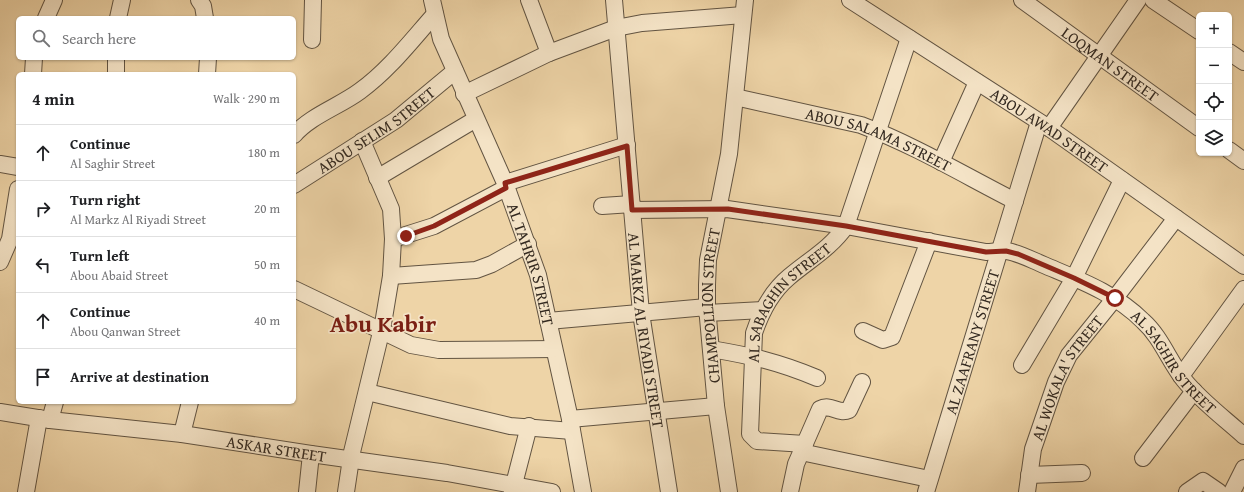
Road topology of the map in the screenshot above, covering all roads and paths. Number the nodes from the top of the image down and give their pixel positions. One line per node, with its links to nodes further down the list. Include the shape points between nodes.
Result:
1 (54, 0): 13 (street)
2 (122, 0): 14 (street)
3 (198, 0): 15 (street, via 203,6)
4 (313, 0): 19 (street)
5 (529, 0): 20 (street)
6 (614, 0): 16 (street, AL MARKZ AL RIYADI STREET)
7 (850, 0): 18 (street, ABOU AWAD STREET)
8 (1022, 0): 22 (street, LOQMAN STREET)
9 (1138, 0): 22 (street, AL ZAAFRANY STREET)
10 (1154, 0): 17 (street)
11 (433, 7): 27 (street, AL TAHRIR STREET, via 441,39); 38 (street, via 382,73 360,91)
12 (744, 8): 16 (street); 33 (street, CHAMPOLLION STREET)
13 (47, 16)
14 (118, 16)
15 (205, 16)
16 (616, 28): 20 (street); 40 (street, AL MARKZ AL RIYADI STREET)
17 (1196, 29)
18 (909, 38): 31 (street, ABOU AWAD STREET); 37 (street, AL SABAGHIN STREET)
19 (312, 40)
20 (549, 53): 32 (street)
21 (1232, 54): 26 (street)
22 (1099, 56): 35 (street, AL ZAAFRANY STREET); 36 (street, LOQMAN STREET)
23 (34, 60): 28 (street)
24 (116, 60): 29 (street)
25 (208, 60): 30 (street)
26 (1244, 62)
27 (455, 71): 32 (street, AL TAHRIR STREET); 39 (street, ABOU SELIM STREET, via 396,120)
28 (33, 72)
29 (116, 72)
30 (207, 72)
31 (978, 82): 35 (street, ABOU AWAD STREET); 43 (street)
32 (464, 94): 34 (street, AL TAHRIR STREET)
33 (735, 97): 37 (street, ABOU SALAMA STREET, via 843,120); 54 (street, CHAMPOLLION STREET, via 729,154)
34 (476, 119): 46 (street); 49 (street, AL TAHRIR STREET)
35 (1044, 125): 47 (street, ABOU AWAD STREET); 51 (street, AL ZAAFRANY STREET)
36 (1196, 126)
37 (878, 131): 43 (street, ABOU SALAMA STREET); 56 (street, AL SABAGHIN STREET)
38 (296, 133)
39 (362, 142): 46 (street); 48 (street, ABOU SELIM STREET)
40 (627, 146): 49 (street); 53 (street, AL MARKZ AL RIYADI STREET)
41 (1232, 152): 42 (street)
42 (1244, 161)
43 (941, 162): 51 (street, ABOU SALAMA STREET)
44 (0, 164): 45 (street)
45 (16, 167)
46 (377, 178): 57 (street, via 391,209)
47 (1122, 180): 55 (street, ABOU AWAD STREET); 64 (street)
48 (296, 184)
49 (506, 185): 57 (street, via 434,226); 59 (street, AL TAHRIR STREET)
50 (16, 201): 61 (street, via 10,239)
51 (1015, 201): 60 (street, AL ZAAFRANY STREET)
52 (602, 206): 53 (street, AL SAGHIR STREET)
53 (632, 207): 54 (street, AL SAGHIR STREET); 70 (street, AL MARKZ AL RIYADI STREET)
54 (719, 208): 56 (street, AL SAGHIR STREET); 68 (street, CHAMPOLLION STREET, via 708,260)
55 (1176, 218): 62 (street, ABOU AWAD STREET); 67 (street, AL WOKALA' STREET)
56 (846, 226): 58 (street, AL SAGHIR STREET); 69 (street, AL SABAGHIN STREET, via 829,247 780,285)
57 (393, 239): 63 (street)
58 (930, 241): 60 (street, AL SAGHIR STREET, via 986,252); 72 (street, via 892,337 883,340)
59 (528, 244): 63 (street, via 476,270); 71 (street, AL TAHRIR STREET)
60 (1000, 250): 64 (street, AL SAGHIR STREET, via 1018,254); 100 (street, AL ZAAFRANY STREET)
61 (0, 262)
62 (1244, 266)
63 (391, 276): 73 (street)
64 (1074, 278): 67 (street, AL SAGHIR STREET); 77 (street)
65 (1244, 289): 78 (street)
66 (296, 290): 73 (street)
67 (1115, 298): 78 (street, AL SAGHIR STREET, via 1144,321); 99 (street, AL WOKALA' STREET, via 1077,342 1061,368 1033,449)
68 (707, 310): 69 (street); 70 (street); 75 (street, CHAMPOLLION STREET)
69 (763, 310): 76 (street, AL SABAGHIN STREET, via 754,333)
70 (641, 313): 71 (street); 86 (street, AL MARKZ AL RIYADI STREET)
71 (548, 321): 74 (street, AL TAHRIR STREET)
72 (863, 330)
73 (381, 331): 74 (street, via 425,349); 82 (street)
74 (554, 349): 89 (street, AL TAHRIR STREET)
75 (711, 349): 76 (street); 85 (street, CHAMPOLLION STREET)
76 (753, 356): 79 (street, via 786,365); 93 (street, AL SABAGHIN STREET, via 750,434 757,441)
77 (1022, 365)
78 (1181, 376): 81 (street, AL SAGHIR STREET)
79 (817, 378)
80 (862, 382): 93 (street, via 849,410 842,412 829,406 820,409)
81 (1194, 391): 92 (street, AL SAGHIR STREET); 95 (street)
82 (367, 392): 90 (street, via 478,420 510,426); 96 (street)
83 (54, 404): 88 (street)
84 (190, 404): 91 (street)
85 (716, 406): 86 (street); 108 (street, CHAMPOLLION STREET)
86 (655, 411): 89 (street); 107 (street, AL MARKZ AL RIYADI STREET)
87 (0, 412): 88 (street, ASKAR STREET)
88 (44, 419): 91 (street, ASKAR STREET); 102 (street)
89 (571, 425): 90 (street); 106 (street, AL TAHRIR STREET)
90 (529, 426): 101 (street)
91 (182, 434): 94 (street, ASKAR STREET)
92 (1244, 436)
93 (803, 448): 100 (street, AL SABAGHIN STREET); 109 (street, via 792,477)
94 (311, 454): 96 (street, ASKAR STREET); 103 (street)
95 (1143, 458)
96 (351, 460): 101 (street, ASKAR STREET, via 447,472); 104 (street)
97 (1244, 468): 113 (street)
98 (1082, 472): 99 (street)
99 (1029, 475): 110 (street, AL WOKALA' STREET)
100 (927, 486)
101 (513, 488): 105 (street, ASKAR STREET)
102 (26, 492)
103 (307, 492)
104 (346, 492)
105 (552, 492)
106 (583, 492)
107 (669, 492)
108 (730, 492)
109 (790, 492)
110 (1027, 492)
111 (1187, 492): 112 (street, via 1203,481)
112 (1220, 492)
113 (1232, 492)

